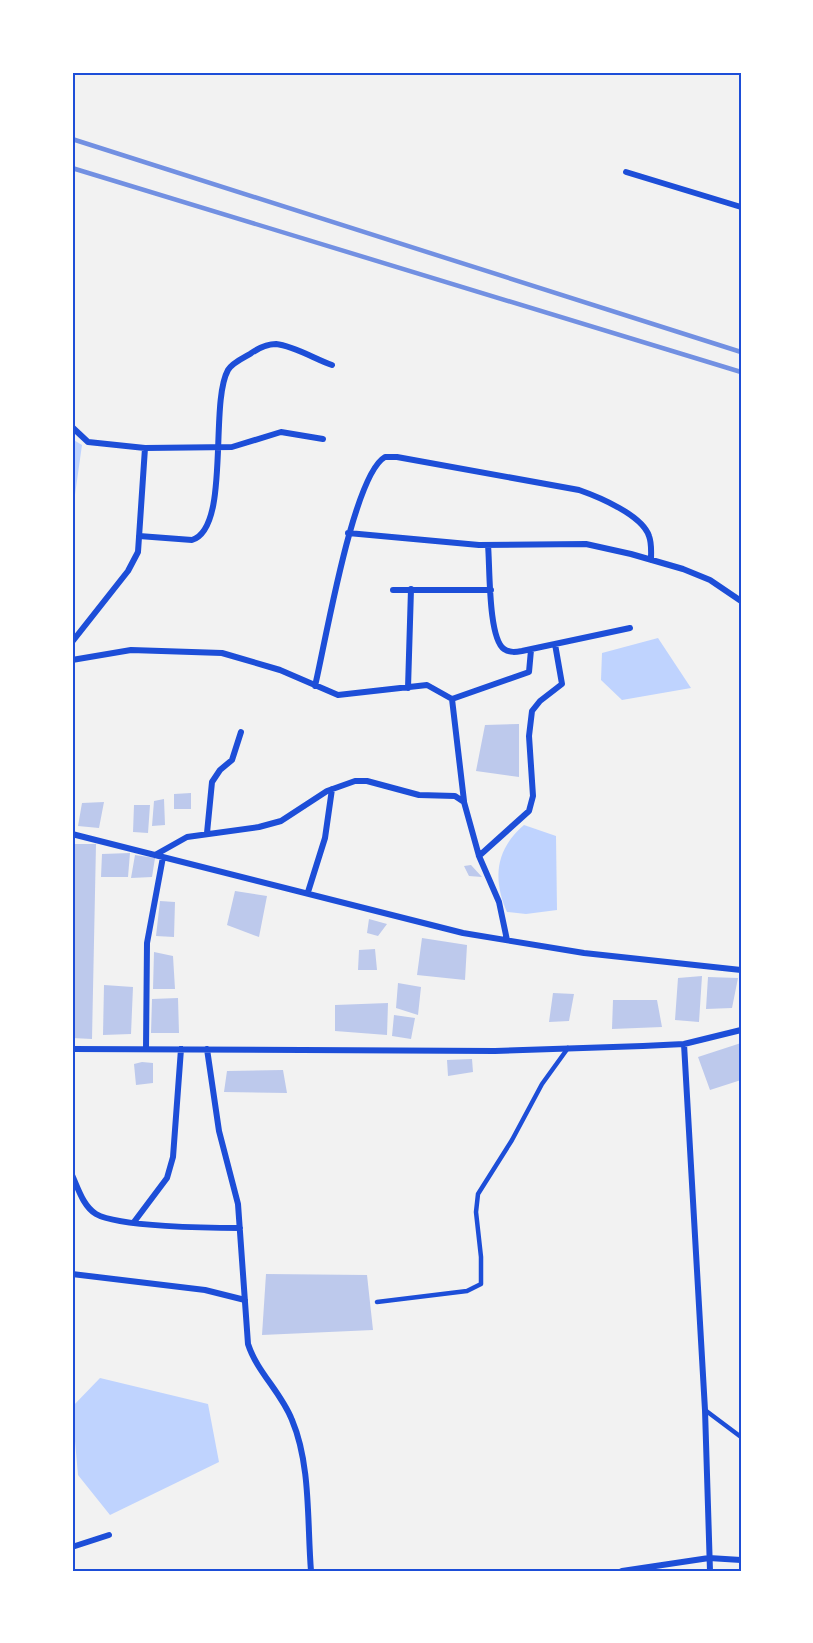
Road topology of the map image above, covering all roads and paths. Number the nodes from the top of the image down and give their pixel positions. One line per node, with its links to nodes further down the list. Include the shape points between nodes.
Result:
1 (626, 172): 2 (street)
2 (741, 207)
3 (332, 365): 6 (street, via 275,344 235,363 224,384)
4 (72, 427): 7 (street, via 88,442)
5 (322, 439): 6 (street, via 281,432 232,447)
6 (216, 447): 7 (street); 9 (street, via 214,506 200,537 192,540)
7 (145, 448): 9 (street)
8 (348, 533): 10 (street); 11 (street, via 376,466 390,456 579,490 598,497 645,528); 21 (street)
9 (139, 536): 17 (street, via 138,552 128,572)
10 (488, 545): 11 (street, via 586,544); 14 (street)
11 (651, 560): 15 (street, via 710,580)
12 (393, 590): 13 (street)
13 (411, 590): 14 (street); 22 (street)
14 (491, 590): 19 (street, via 496,640 511,652)
15 (741, 601)
16 (630, 628): 18 (street)
17 (72, 642)
18 (555, 644): 19 (street); 31 (street, via 562,684 535,705 530,723 532,804 525,816)
19 (531, 650): 23 (street, via 529,672)
20 (72, 660): 21 (street, via 131,650 222,653 280,670)
21 (315, 686): 22 (street, via 338,695)
22 (408, 688): 23 (street, via 427,685)
23 (452, 699): 26 (street)
24 (241, 732): 27 (street, via 232,760 215,775 209,789)
25 (332, 789): 26 (street, via 367,781 419,795 455,795); 27 (street, via 281,821); 32 (street, via 324,838)
26 (464, 802): 31 (street)
27 (207, 833): 29 (street, via 177,841)
28 (72, 834): 29 (street)
29 (155, 855): 30 (street)
30 (163, 856): 32 (street); 39 (street, via 147,943)
31 (479, 856): 33 (street, via 499,902)
32 (308, 892): 33 (street, via 463,933)
33 (507, 940): 34 (street, via 584,953)
34 (741, 970)
35 (741, 1030): 36 (street)
36 (684, 1044): 37 (street); 48 (street)
37 (568, 1048): 41 (street); 47 (lane, via 542,1084 478,1194 481,1284 466,1291)
38 (72, 1049): 39 (street)
39 (146, 1049): 40 (street)
40 (181, 1049): 41 (street); 43 (street, via 174,1148 167,1178)
41 (207, 1049): 44 (street, via 219,1131 234,1185)
42 (72, 1175): 43 (street, via 85,1202 98,1215)
43 (134, 1221): 44 (street, via 185,1228)
44 (240, 1228): 46 (street)
45 (72, 1274): 46 (street, via 205,1290)
46 (245, 1300): 54 (street, via 252,1356 280,1397 297,1433)
47 (377, 1302)
48 (705, 1410): 49 (lane); 52 (street)
49 (741, 1437)
50 (109, 1535): 51 (street)
51 (72, 1547)
52 (709, 1558): 53 (street); 55 (street); 56 (street)
53 (741, 1560)
54 (311, 1571)
55 (622, 1571)
56 (710, 1571)

